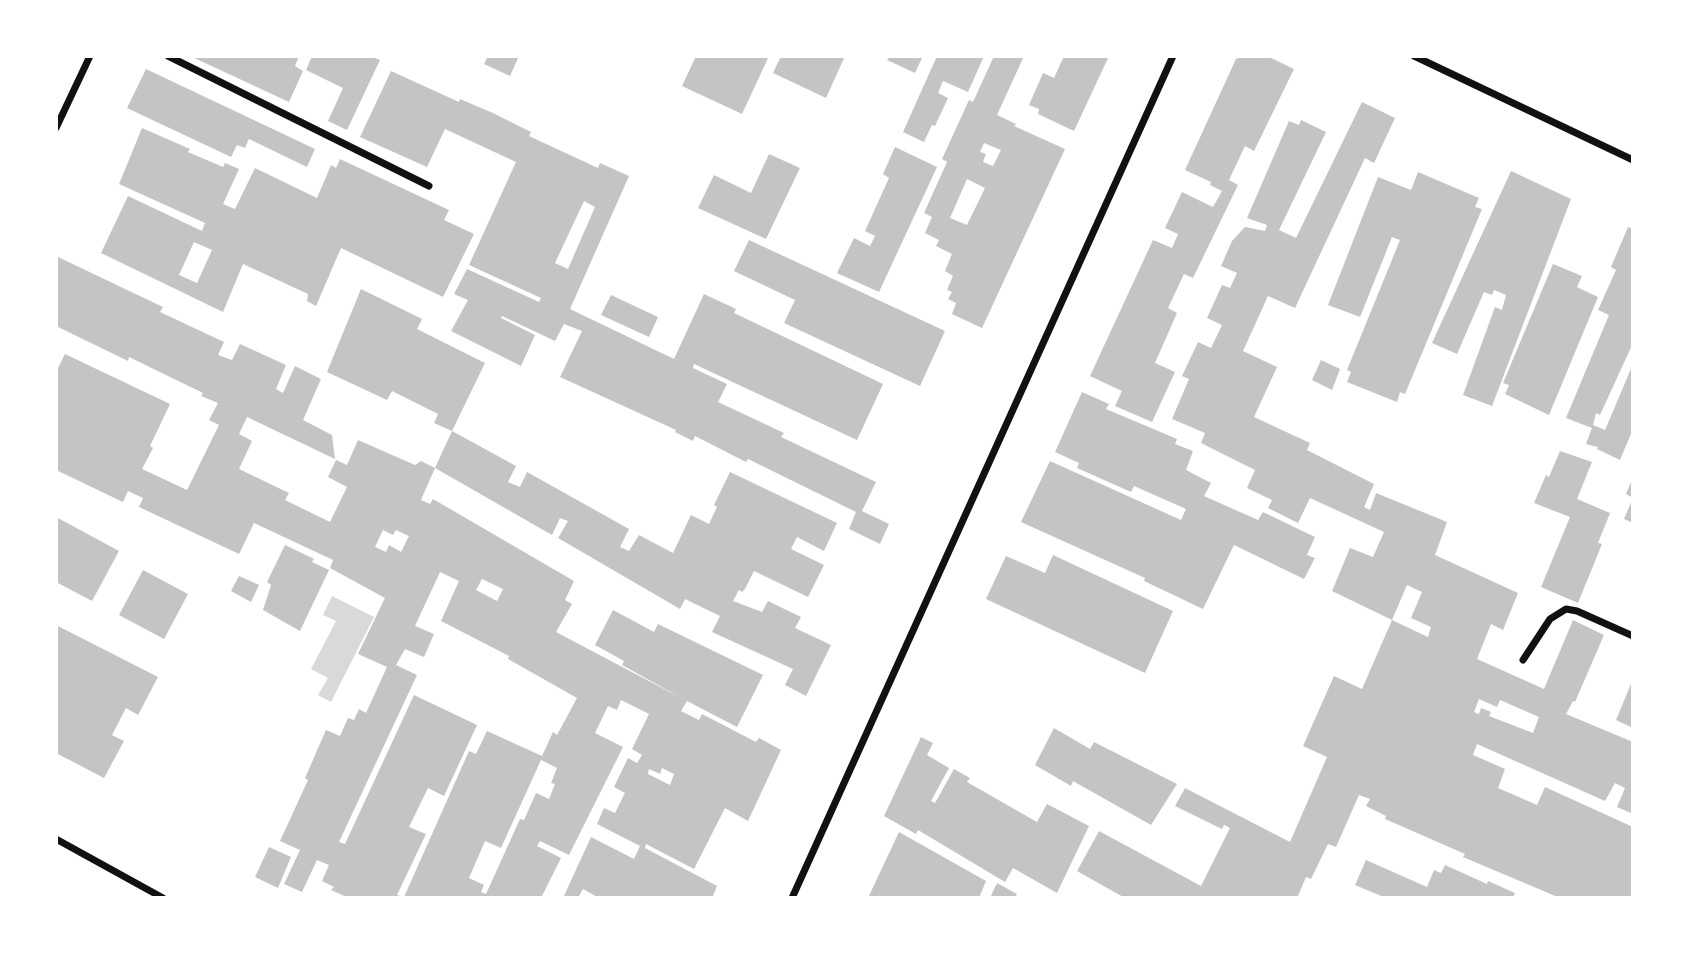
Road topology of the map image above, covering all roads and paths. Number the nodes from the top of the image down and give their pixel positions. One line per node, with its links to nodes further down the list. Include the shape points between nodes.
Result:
1 (90, 56): 5 (street)
2 (168, 56): 7 (street)
3 (1173, 56): 12 (street)
4 (1414, 56): 6 (street)
5 (56, 128)
6 (1633, 160)
7 (429, 186)
8 (1633, 636): 9 (street, via 1566,609 1550,619)
9 (1523, 660)
10 (56, 839): 11 (street)
11 (163, 898)
12 (792, 898)

